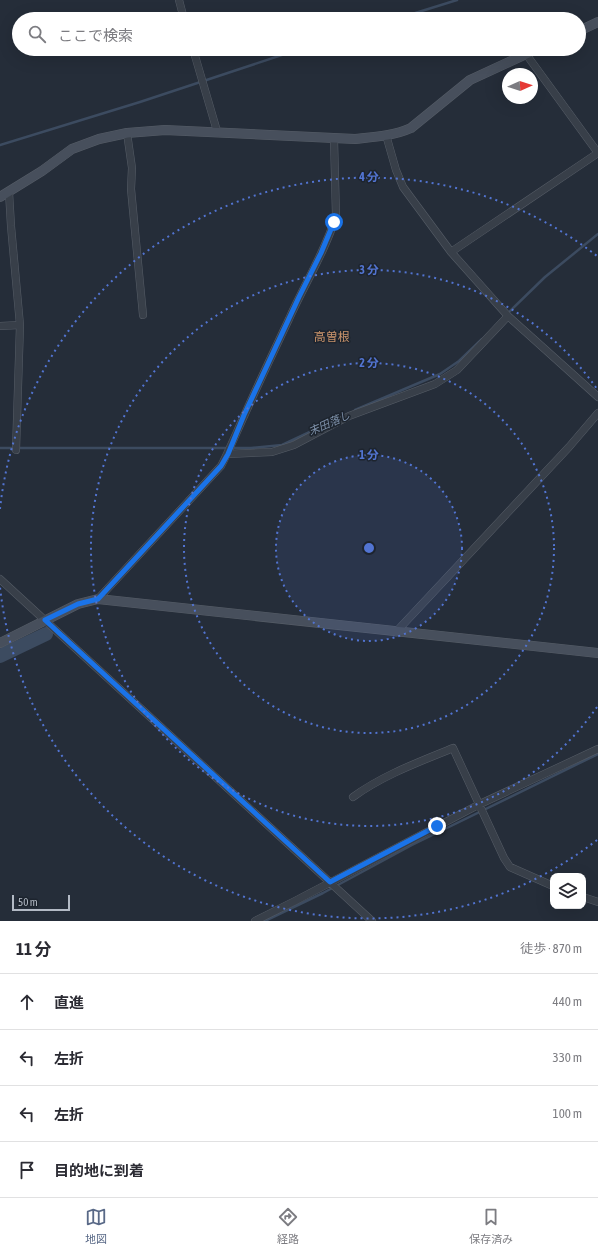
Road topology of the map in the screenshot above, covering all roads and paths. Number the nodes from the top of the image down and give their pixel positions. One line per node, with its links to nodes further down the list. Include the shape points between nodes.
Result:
1 (179, 0): 2 (street)
2 (182, 12)
3 (598, 22): 4 (street)
4 (586, 27)
5 (195, 56): 8 (street)
6 (522, 56): 10 (street, via 470,80 411,128)
7 (527, 56): 12 (street)
8 (217, 131): 9 (street, via 165,130); 11 (street)
9 (127, 133): 13 (street, via 98,139 72,149); 16 (street)
10 (386, 135): 11 (street, via 355,139); 15 (street, via 403,187)
11 (334, 138): 23 (street, via 334,222)
12 (598, 153): 15 (street)
13 (9, 192): 14 (street); 18 (street)
14 (0, 197)
15 (451, 252): 17 (street)
16 (143, 315)
17 (508, 316): 20 (street); 23 (street, via 457,370 435,384 349,416 294,445 272,452)
18 (20, 325): 19 (street); 22 (street)
19 (0, 326)
20 (598, 397)
21 (598, 413): 27 (street, via 570,447)
22 (16, 450)
23 (228, 454): 25 (street, via 221,466)
24 (0, 579): 26 (street)
25 (98, 599): 26 (street, via 78,604); 27 (street)
26 (45, 620): 28 (street); 33 (street)
27 (396, 632): 29 (street)
28 (0, 643)
29 (598, 653)
30 (598, 749): 32 (street)
31 (353, 797): 32 (street, via 368,786 410,765 453,748)
32 (482, 808): 33 (street); 34 (street, via 510,867)
33 (330, 882): 37 (street); 38 (street)
34 (550, 885)
35 (586, 898): 36 (street)
36 (598, 902)
37 (255, 921)
38 (372, 921)

